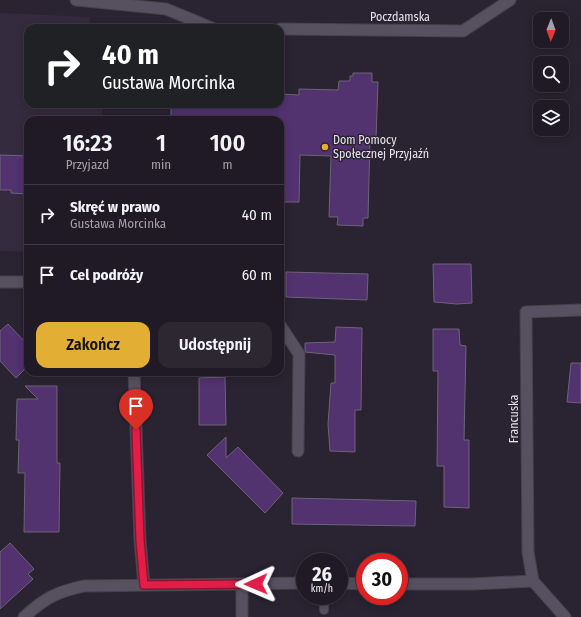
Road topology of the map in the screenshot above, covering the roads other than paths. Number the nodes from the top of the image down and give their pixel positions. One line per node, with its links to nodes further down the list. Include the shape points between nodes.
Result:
1 (76, 0): 3 (street, via 166,8)
2 (510, 0): 4 (street, Poczdamska, via 463,31)
3 (203, 24)
4 (284, 29)
5 (0, 282): 6 (street)
6 (24, 282)
7 (581, 310): 11 (street, Francuska, via 526,312 528,552)
8 (284, 331): 10 (street, via 299,354)
9 (134, 376): 14 (street)
10 (298, 451)
11 (533, 581): 13 (street); 20 (street)
12 (296, 583): 15 (street)
13 (408, 584)
14 (144, 585): 15 (street); 18 (street, via 84,586 61,591 42,601)
15 (242, 585): 19 (street)
16 (324, 605): 17 (lane)
17 (324, 610)
18 (24, 617)
19 (242, 617)
20 (565, 617)

